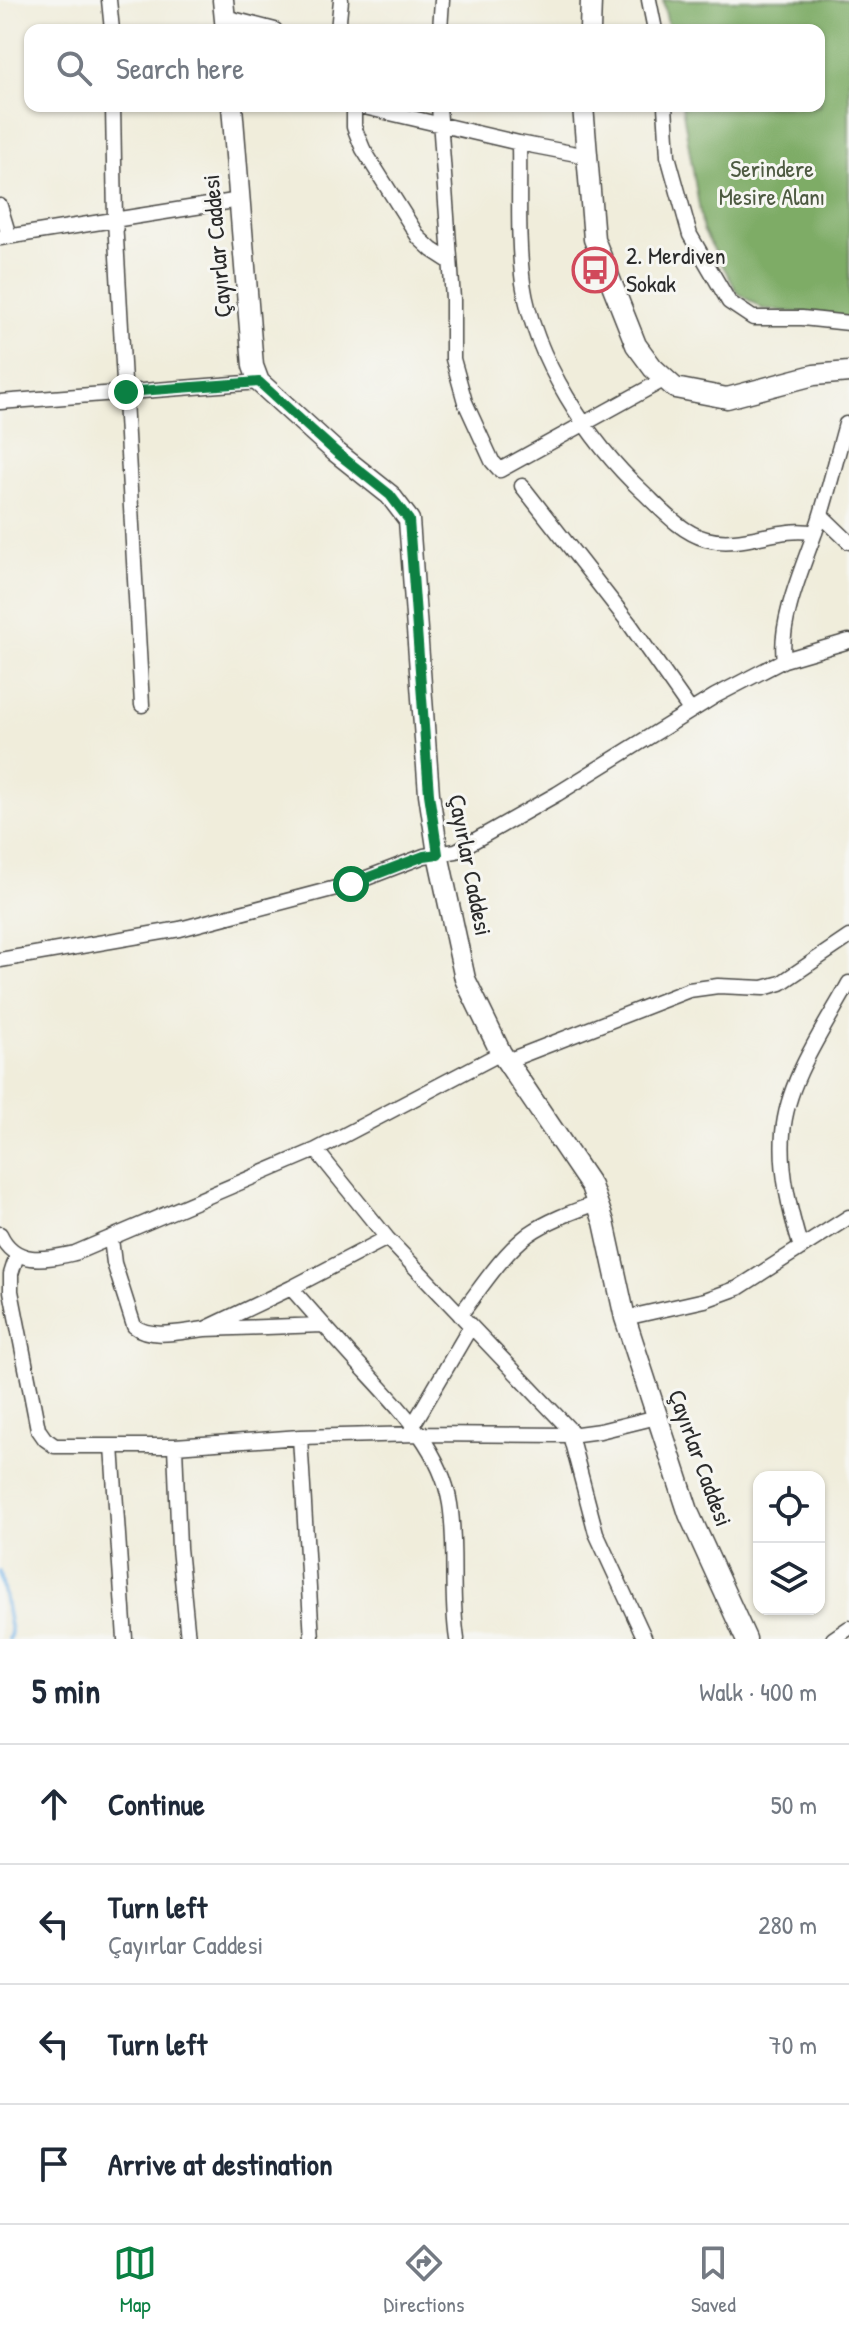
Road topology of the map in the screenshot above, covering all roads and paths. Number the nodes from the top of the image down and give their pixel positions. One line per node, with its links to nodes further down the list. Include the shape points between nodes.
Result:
1 (109, 0): 7 (street)
2 (341, 0): 9 (street)
3 (442, 0): 10 (street)
4 (591, 0): 11 (street)
5 (649, 0): 12 (street)
6 (225, 16): 8 (street)
7 (111, 24)
8 (254, 24)
9 (339, 24)
10 (440, 24)
11 (590, 24)
12 (654, 24)
13 (113, 112): 25 (street)
14 (233, 112): 23 (street, Çayırlar Caddesi)
15 (356, 112): 27 (street, via 354,127 363,149 419,238)
16 (386, 112): 20 (street)
17 (439, 112): 20 (street)
18 (583, 112): 22 (street)
19 (665, 112): 28 (street, via 668,156 690,235 729,302 753,318)
20 (440, 123): 21 (street); 27 (street)
21 (519, 143): 22 (street); 34 (street, via 520,253 528,306 552,367)
22 (587, 156): 30 (street, via 594,239 636,345)
23 (240, 200): 25 (street); 31 (street, Çayırlar Caddesi, via 253,366)
24 (0, 206): 26 (street)
25 (115, 220): 26 (street); 32 (street)
26 (5, 237)
27 (449, 261): 34 (street, via 453,359 465,402 492,461 500,470)
28 (849, 323)
29 (849, 372): 30 (street, via 814,375 727,398 675,388)
30 (665, 379): 34 (street)
31 (259, 382): 32 (street); 44 (street, Çayırlar Caddesi, via 390,495 409,520)
32 (126, 392): 33 (street); 42 (street)
33 (0, 402)
34 (585, 423): 38 (street, via 630,480 695,536 733,542 792,531)
35 (846, 424): 37 (street)
36 (522, 486): 43 (street)
37 (821, 515): 38 (street); 39 (street)
38 (815, 533): 41 (street, via 786,622)
39 (849, 542)
40 (849, 641): 41 (street)
41 (784, 660): 43 (street)
42 (142, 705)
43 (690, 710): 44 (street, via 557,794 456,851)
44 (438, 854): 46 (street, via 351,884 180,929); 48 (street, Çayırlar Caddesi, via 465,979)
45 (849, 937): 48 (street, via 781,983 689,990)
46 (0, 960)
47 (849, 983): 55 (street, via 799,1076 783,1132 787,1188)
48 (504, 1057): 49 (street); 50 (street, Çayırlar Caddesi, via 591,1186)
49 (316, 1150): 53 (street); 54 (street)
50 (597, 1203): 58 (street, Çayırlar Caddesi); 59 (street, via 527,1236)
51 (849, 1217): 55 (street)
52 (0, 1234): 56 (street)
53 (387, 1238): 57 (street); 59 (street)
54 (111, 1239): 56 (street, via 38,1261); 61 (street, via 134,1326 156,1333)
55 (801, 1248): 58 (street, via 722,1295)
56 (17, 1255): 66 (street, via 11,1291 38,1429 55,1446)
57 (291, 1288): 60 (street); 61 (street)
58 (625, 1318): 62 (street, Çayırlar Caddesi)
59 (465, 1320): 63 (street); 64 (street)
60 (323, 1325): 61 (street); 63 (street)
61 (205, 1329)
62 (657, 1417): 64 (street); 74 (street, Çayırlar Caddesi, via 689,1514)
63 (415, 1429): 64 (street); 65 (street); 72 (street, via 440,1472 449,1501)
64 (572, 1435): 73 (street, via 596,1533)
65 (300, 1437): 67 (street); 71 (street)
66 (112, 1446): 67 (street); 69 (street)
67 (175, 1446): 70 (street)
68 (849, 1628): 75 (street)
69 (125, 1639)
70 (188, 1639)
71 (312, 1639)
72 (457, 1639)
73 (645, 1639)
74 (746, 1639)
75 (833, 1639)

